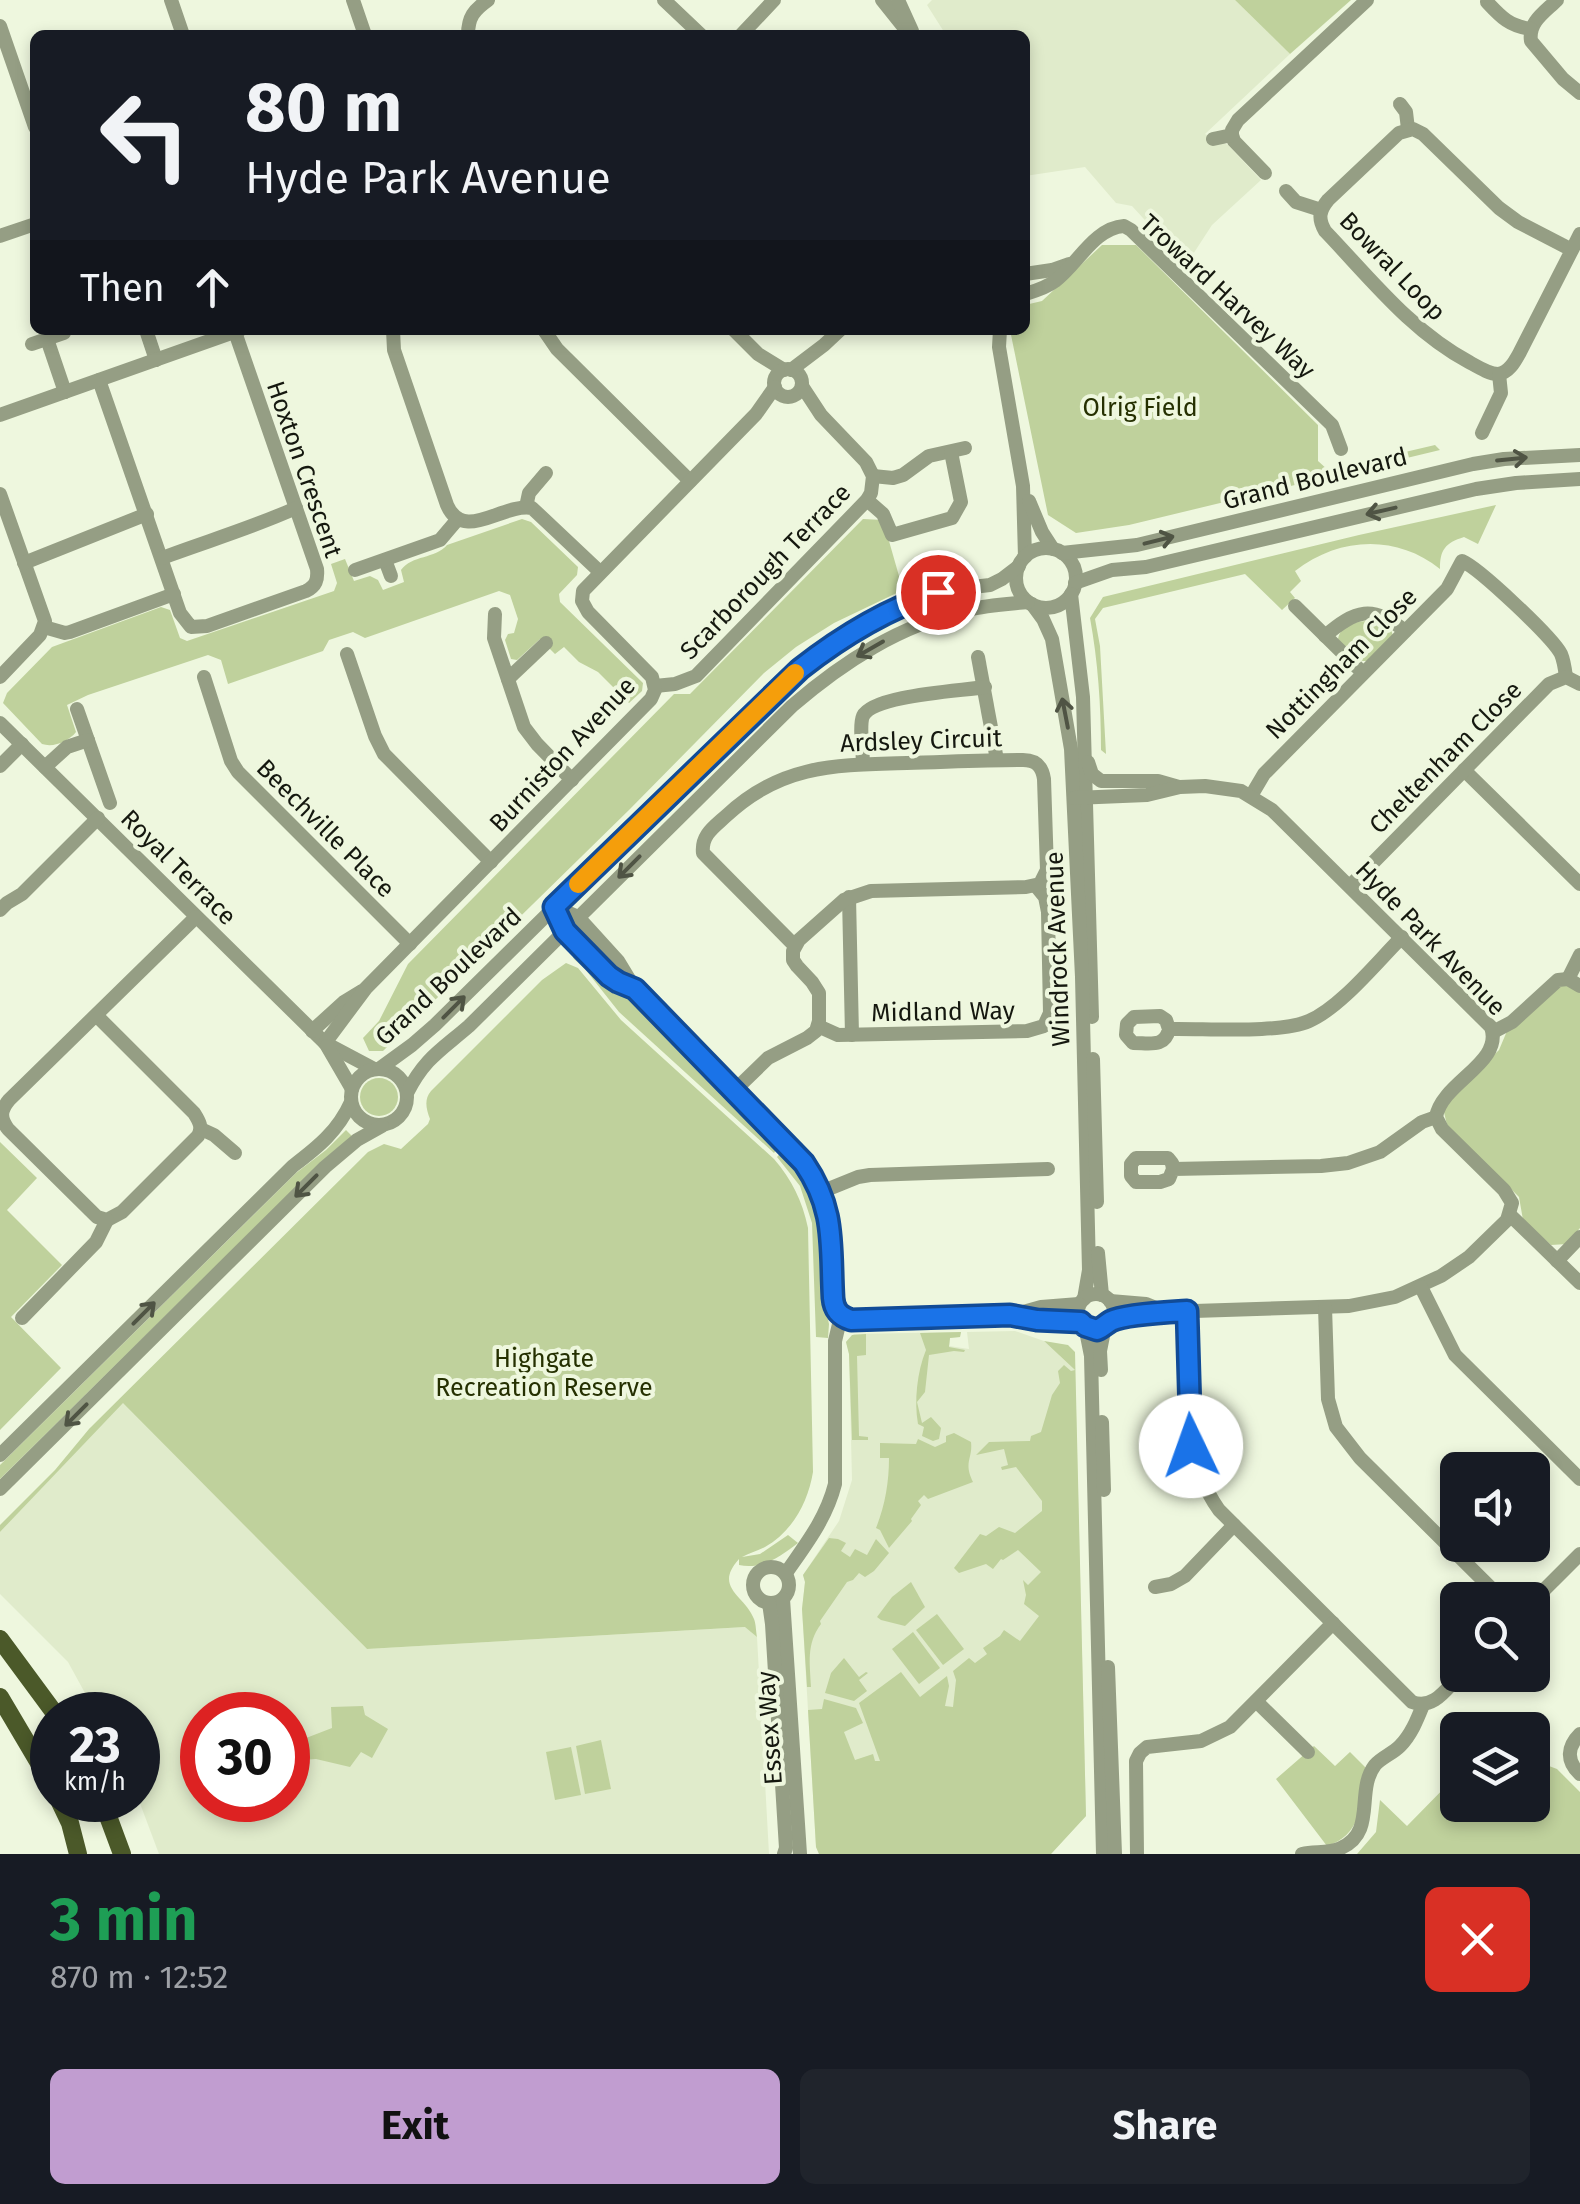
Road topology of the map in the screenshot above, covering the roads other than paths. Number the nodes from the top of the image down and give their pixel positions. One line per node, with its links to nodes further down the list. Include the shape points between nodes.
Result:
1 (171, 0): 13 (street)
2 (353, 0): 14 (street)
3 (488, 0): 15 (street, via 474,11)
4 (664, 0): 16 (street)
5 (774, 0): 17 (street)
6 (882, 0): 18 (street)
7 (898, 0): 19 (street)
8 (1367, 0): 24 (street, via 1238,120)
9 (1557, 0): 12 (street)
10 (1486, 2): 12 (street, via 1506,22)
11 (0, 26): 22 (street)
12 (1530, 28): 20 (street, via 1535,48)
13 (181, 30)
14 (363, 30)
15 (469, 30)
16 (696, 30)
17 (746, 30)
18 (908, 30)
19 (910, 30)
20 (1580, 93)
21 (1400, 104): 23 (street)
22 (30, 113)
23 (1408, 129): 28 (street, Bowral Loop); 32 (street, via 1424,134 1508,216)
24 (1232, 135): 25 (street); 26 (street)
25 (1213, 139)
26 (1265, 174)
27 (1286, 191): 28 (street, Bowral Loop)
28 (1321, 210): 50 (street, Bowral Loop, via 1326,231 1425,334)
29 (30, 226): 31 (street)
30 (1580, 234): 32 (street)
31 (0, 236)
32 (1572, 250): 50 (street, via 1514,362)
33 (1070, 264): 34 (street, Troward Harvey Way); 35 (street, Troward Harvey Way, via 1054,282); 56 (street, Troward Harvey Way, via 1107,231 1131,230 1332,425)
34 (1030, 273)
35 (1030, 292)
36 (59, 335): 53 (street, via 40,342)
37 (148, 335): 49 (street)
38 (227, 335): 49 (street)
39 (239, 335): 66 (street, Hoxton Crescent)
40 (384, 335): 48 (street)
41 (393, 335): 48 (street)
42 (547, 335): 61 (street)
43 (739, 335): 52 (street, Scarborough Terrace)
44 (835, 335): 52 (street)
45 (993, 335): 47 (street)
46 (1000, 335): 47 (street)
47 (999, 347): 62 (street)
48 (394, 350): 68 (street)
49 (156, 360): 51 (street)
50 (1499, 374): 55 (street, via 1501,393)
51 (99, 380): 53 (street); 67 (street, Hoxton Crescent)
52 (788, 383): 59 (street, Scarborough Terrace); 61 (street)
53 (66, 392): 54 (street)
54 (0, 415)
55 (1482, 432)
56 (1341, 449)
57 (1580, 455): 69 (street, Grand Boulevard, one-way to 57, via 1137,545 1474,464)
58 (546, 474): 65 (street)
59 (872, 476): 64 (street, Scarborough Terrace); 64 (street, via 902,476 929,456 958,450 961,502 952,518 892,536)
60 (1580, 479): 77 (street, Grand Boulevard, one-way to 77, via 1476,489 1112,570)
61 (690, 481): 75 (street)
62 (1024, 486): 69 (street, via 1042,532); 72 (street)
63 (0, 494): 73 (street)
64 (868, 500): 93 (street, Scarborough Terrace, via 696,676)
65 (526, 507): 68 (street, via 474,522); 75 (street)
66 (296, 508): 70 (street); 78 (street, Hoxton Crescent, via 317,569 312,588 200,628 184,620)
67 (146, 514): 70 (street, Hoxton Crescent); 73 (street)
68 (457, 520): 71 (street, via 440,540)
69 (1058, 551): 72 (street, via 1042,548); 77 (street, via 1074,566)
70 (162, 558): 78 (street, Hoxton Crescent)
71 (385, 560): 74 (street); 76 (street)
72 (1022, 562): 79 (street, via 1017,586); 117 (street, Grand Boulevard, via 990,584 913,600 824,650)
73 (24, 563): 82 (street)
74 (356, 570)
75 (600, 572): 93 (street, Burniston Avenue, via 583,591 584,606)
76 (390, 576)
77 (1074, 588): 79 (street, via 1058,605); 99 (street, Windrock Avenue)
78 (174, 594): 82 (street, via 70,632)
79 (1030, 603): 108 (street, Windrock Avenue, one-way to 79, via 1052,639); 119 (street, Grand Boulevard, one-way to 119, via 949,614 847,662 792,706)
80 (1295, 606): 84 (street)
81 (495, 614): 91 (street, via 494,638)
82 (44, 627): 88 (street)
83 (1405, 631): 84 (street, via 1370,612); 89 (street, Nottingham Close); 92 (street, Nottingham Close, via 1447,589 1462,561 1556,647)
84 (1326, 636): 89 (street)
85 (546, 643): 91 (street)
86 (347, 654): 111 (street, via 384,754)
87 (978, 658): 94 (street)
88 (3, 671)
89 (1364, 673): 107 (street, Nottingham Close, via 1264,774)
90 (204, 678): 122 (street, Beechville Place, via 238,772)
91 (508, 679): 105 (street, via 529,734)
92 (1573, 681): 104 (street, Cheltenham Close, via 1549,684)
93 (655, 686): 105 (street, Burniston Avenue, via 646,705)
94 (985, 688): 100 (street); 101 (street, via 904,696 873,708 862,720)
95 (77, 709): 97 (street)
96 (0, 723): 98 (street, Royal Terrace)
97 (88, 740): 103 (street); 109 (street)
98 (22, 744): 102 (street); 103 (street, Royal Terrace)
99 (1085, 749): 106 (street, Hyde Park Avenue, via 1101,781); 108 (street, Windrock Avenue)
100 (997, 760): 101 (street, Ardsley Circuit); 113 (street, Ardsley Circuit, via 1029,760 1044,773 1046,870)
101 (863, 764): 123 (street, Ardsley Circuit, via 830,766 771,784 704,838 708,860)
102 (0, 766)
103 (45, 767): 110 (street, Royal Terrace)
104 (1464, 770): 112 (street); 114 (street, Cheltenham Close)
105 (572, 780): 111 (street, Burniston Avenue)
106 (1180, 787): 107 (street, Hyde Park Avenue); 108 (street, Hyde Park Avenue)
107 (1252, 796): 114 (street, Hyde Park Avenue)
108 (1080, 798): 152 (street, Windrock Avenue, via 1098,1255); 153 (street, Windrock Avenue, via 1090,1270)
109 (110, 803)
110 (98, 818): 116 (street, via 22,894); 118 (street, Royal Terrace)
111 (491, 862): 122 (street, Burniston Avenue)
112 (1580, 884)
113 (1036, 886): 115 (street); 133 (street, Midland Way, via 1048,912 1050,1014 1044,1026)
114 (1350, 886): 121 (street, Hyde Park Avenue)
115 (849, 897): 123 (street); 133 (street)
116 (2, 905)
117 (554, 907): 119 (street); 120 (street); 135 (street, Grand Boulevard, one-way to 117, via 434,1025)
118 (196, 917): 128 (street); 131 (street, Royal Terrace)
119 (578, 917): 120 (street, Grand Boulevard); 127 (street)
120 (565, 931): 127 (street, via 609,976); 137 (street, Grand Boulevard, via 434,1054)
121 (1402, 937): 130 (street, via 1312,1020 1288,1027); 132 (street, Hyde Park Avenue)
122 (410, 944): 126 (street, Burniston Avenue)
123 (794, 946): 129 (street, Ardsley Circuit, via 793,960 819,993)
124 (1580, 955): 125 (street)
125 (1574, 983): 132 (street, via 1558,980)
126 (366, 988): 131 (street, Burniston Avenue); 134 (street, Burniston Avenue)
127 (635, 989): 136 (street)
128 (97, 1016): 141 (street, via 194,1114); 147 (street, via 9,1100 1,1116)
129 (818, 1026): 133 (street, Midland Way); 136 (street, via 812,1036 768,1058)
130 (1169, 1029)
131 (312, 1031): 134 (street, Royal Terrace)
132 (1493, 1032): 139 (street, Hyde Park Avenue, via 1491,1049 1442,1100)
133 (852, 1035)
134 (325, 1044): 135 (street, Royal Terrace); 138 (street, Royal Terrace)
135 (376, 1069): 137 (street, via 394,1073); 138 (street, via 360,1076)
136 (735, 1090): 145 (street, via 804,1163)
137 (407, 1093): 140 (street, via 402,1113)
138 (351, 1095): 140 (street, via 360,1119); 162 (street, one-way to 138, via 330,1136)
139 (1436, 1117): 144 (street, via 1348,1164); 146 (street, via 1508,1195)
140 (382, 1126): 164 (street, one-way to 164, via 325,1168)
141 (201, 1129): 142 (street); 147 (street)
142 (235, 1154)
143 (1048, 1168): 145 (street, via 870,1175)
144 (1174, 1169)
145 (821, 1192): 158 (street, Essex Way, via 831,1230 834,1305)
146 (1510, 1215): 149 (street); 151 (street, via 1470,1256)
147 (107, 1220): 159 (street, via 96,1242)
148 (1580, 1238): 149 (street)
149 (1557, 1260): 150 (street)
150 (1580, 1283)
151 (1421, 1286): 154 (street, via 1378,1302); 163 (street, via 1454,1354)
152 (1106, 1298): 153 (street, via 1093,1294); 156 (street); 161 (street, via 1113,1311)
153 (1082, 1302): 157 (street); 160 (street)
154 (1325, 1307): 155 (street); 168 (street, via 1328,1399 1336,1427)
155 (1187, 1311): 156 (street); 165 (street, via 1195,1463 1209,1496)
156 (1164, 1312): 161 (street)
157 (1010, 1315): 158 (street); 160 (street)
158 (841, 1316): 167 (street, Essex Way, via 834,1341 835,1484 804,1546)
159 (22, 1318)
160 (1083, 1324): 161 (street, via 1097,1330); 189 (street, via 1091,1356)
161 (1108, 1324): 190 (street, via 1100,1367)
162 (0, 1455)
163 (1580, 1479)
164 (0, 1489)
165 (1234, 1526): 170 (street, via 1178,1580); 172 (street)
166 (1580, 1554): 169 (street)
167 (780, 1570): 171 (street, Essex Way, via 790,1584); 171 (street, Essex Way, via 760,1570 753,1584 759,1599)
168 (1486, 1582)
169 (1550, 1584)
170 (1155, 1587)
171 (776, 1601): 187 (street, Essex Way); 188 (street, Essex Way)
172 (1333, 1623): 177 (street); 178 (street, via 1406,1697)
173 (0, 1639): 174 (main road)
174 (39, 1692)
175 (1443, 1692): 178 (street)
176 (0, 1697): 180 (main road)
177 (1257, 1702): 181 (street); 191 (street, via 1215,1736 1140,1753)
178 (1423, 1705): 192 (street, via 1402,1744 1372,1771 1354,1840 1332,1852)
179 (1580, 1734): 182 (street, via 1569,1752)
180 (30, 1748)
181 (1308, 1752)
182 (1580, 1774)
183 (70, 1822): 185 (main road)
184 (110, 1822): 186 (main road)
185 (78, 1854)
186 (122, 1854)
187 (784, 1854)
188 (800, 1854)
189 (1103, 1854)
190 (1115, 1854)
191 (1137, 1854)
192 (1302, 1854)

